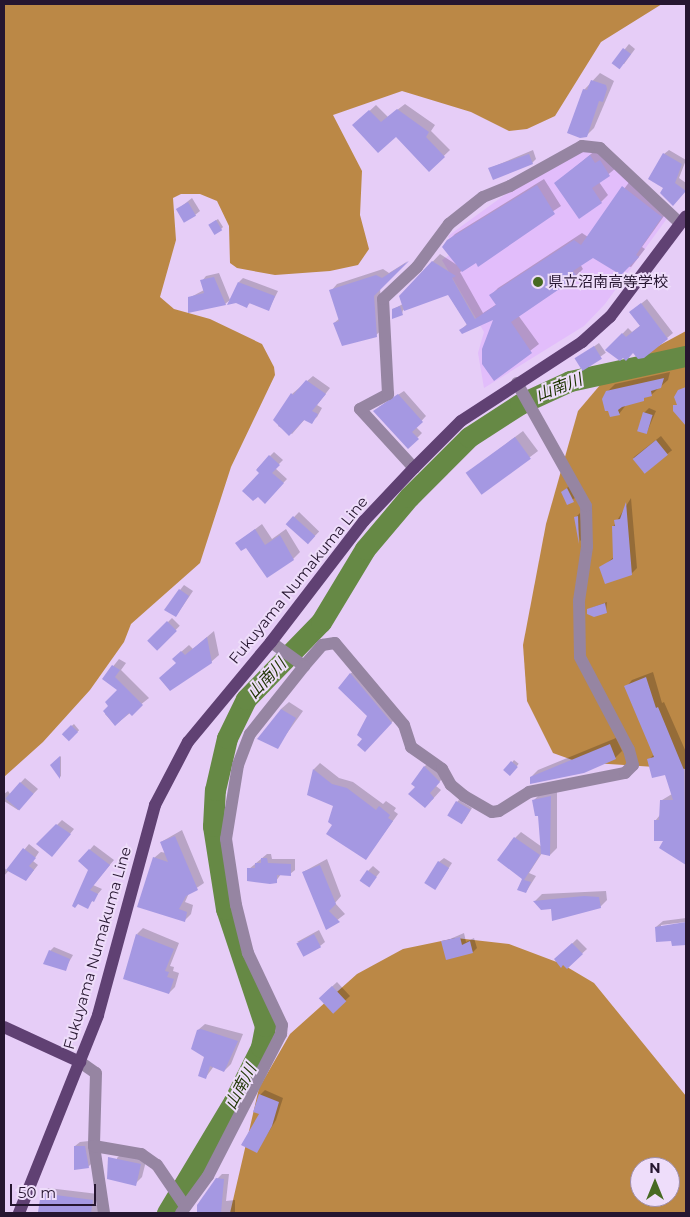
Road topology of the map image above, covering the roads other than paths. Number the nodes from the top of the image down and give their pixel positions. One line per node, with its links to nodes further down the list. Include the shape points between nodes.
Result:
1 (683, 219): 2 (main road, Fukuyama Numakuma Line, via 610,317 582,342); 3 (street, via 600,148 582,146 510,186 483,197 449,224 417,267 383,299 388,394 360,409)
2 (519, 386): 3 (main road, Fukuyama Numakuma Line, via 461,421); 5 (street, via 586,506 587,547 579,601 580,657 629,750 633,765 625,773 528,792 500,811 492,812 464,796 451,785 442,769 411,748 404,726 335,643 322,645)
3 (414, 468): 4 (main road, Fukuyama Numakuma Line, via 364,521)
4 (271, 642): 5 (street); 7 (main road, Fukuyama Numakuma Line, via 188,742 155,805 98,1015)
5 (302, 665): 9 (street, via 250,734 238,765 226,839 236,905 248,953 282,1025 281,1034 208,1176)
6 (4, 1027): 7 (main road)
7 (80, 1062): 8 (street, via 96,1073); 10 (main road, Fukuyama Numakuma Line)
8 (94, 1146): 9 (street, via 141,1154 157,1165); 11 (street)
9 (182, 1207)
10 (19, 1213)
11 (104, 1213)

